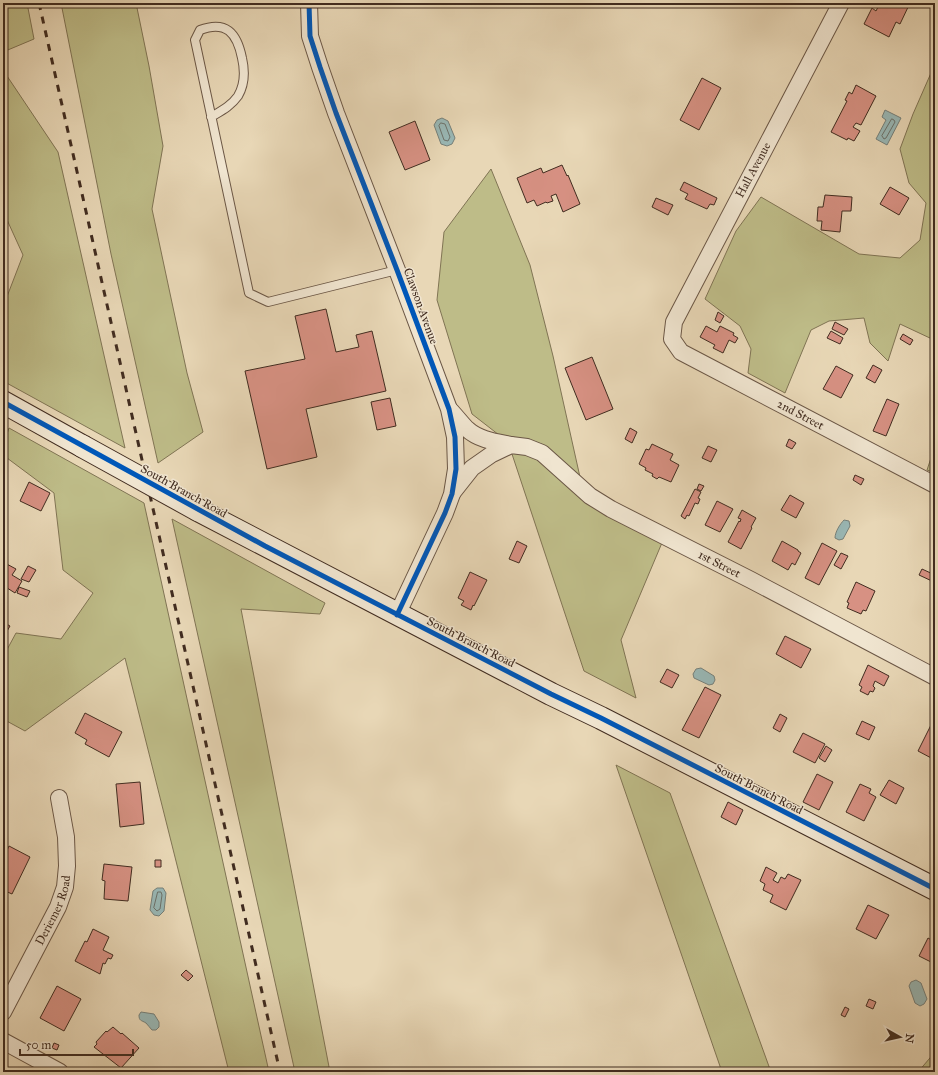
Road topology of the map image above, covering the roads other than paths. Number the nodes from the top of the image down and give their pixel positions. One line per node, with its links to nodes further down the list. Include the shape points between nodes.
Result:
1 (309, 3): 4 (street, Clawson Avenue, via 310,36 320,67)
2 (841, 3): 5 (street, Hall Avenue, via 674,322)
3 (211, 117): 3 (lane, via 195,40 200,30 211,26 223,27 234,34 239,44 245,72 240,90 232,104); 4 (lane, via 248,293 268,302)
4 (397, 270): 7 (street, Clawson Avenue)
5 (672, 339): 9 (street, 2nd Street, via 681,352)
6 (3, 402): 11 (street, South Branch Road, bridge, via 198,510)
7 (449, 409): 8 (street, 1st Street, via 476,435 492,442); 10 (street, Clawson Avenue, via 457,454)
8 (511, 445): 10 (street, via 472,468); 12 (street, 1st Street, via 527,446 542,453 590,496 610,509)
9 (935, 485)
10 (452, 494): 11 (street, Clawson Avenue)
11 (397, 615): 14 (street, South Branch Road)
12 (935, 677)
13 (59, 798): 15 (street, Deriemer Road, via 66,837 65,887 58,907)
14 (935, 890)
15 (3, 1012)
16 (3, 1041): 17 (street)
17 (60, 1072)

